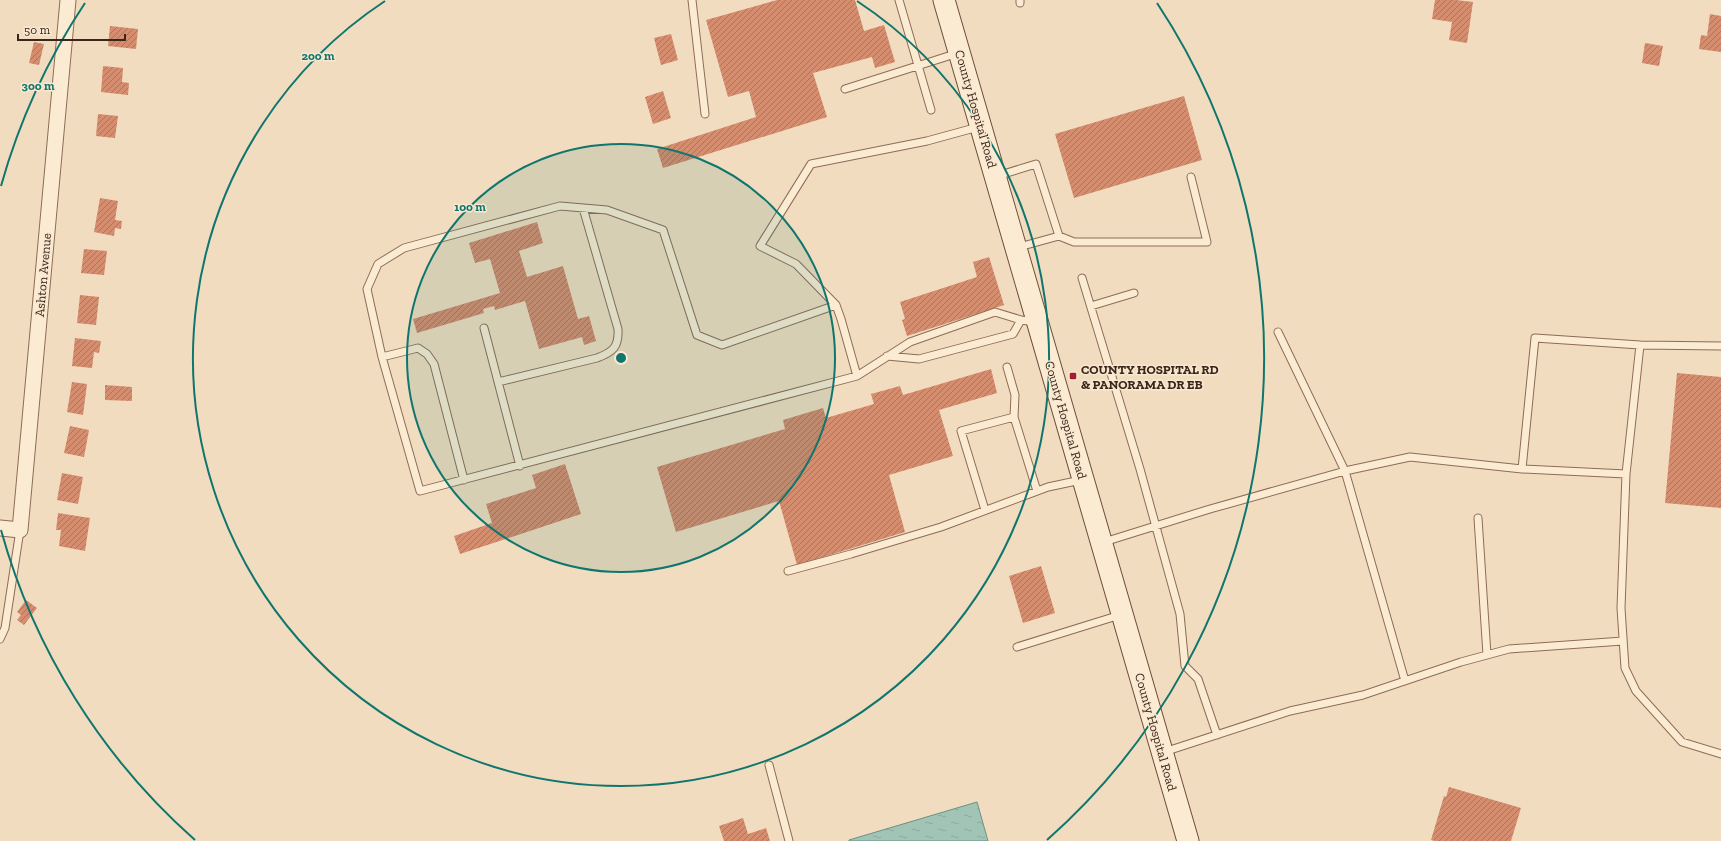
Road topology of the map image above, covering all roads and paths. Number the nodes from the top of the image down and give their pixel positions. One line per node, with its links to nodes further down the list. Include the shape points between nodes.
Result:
1 (68, 0): 42 (street, Ashton Avenue)
2 (692, 0): 9 (lane)
3 (899, 0): 6 (lane)
4 (944, 0): 5 (main road, County Hospital Road)
5 (960, 53): 6 (lane); 10 (main road, County Hospital Road)
6 (918, 66): 7 (lane); 8 (lane)
7 (845, 89)
8 (931, 110)
9 (705, 114)
10 (980, 126): 11 (main road, County Hospital Road); 18 (lane, via 927,141 811,164 760,246 796,264)
11 (995, 176): 14 (lane, via 1036,164); 15 (main road, County Hospital Road)
12 (1190, 177): 14 (lane, via 1207,242 1074,242)
13 (583, 208): 18 (lane, via 607,210 662,230 697,335 722,345); 26 (lane, via 560,206 404,248 378,264 367,289); 29 (lane, via 618,329 615,348 597,358)
14 (1059, 236): 15 (lane)
15 (1016, 248): 20 (main road, County Hospital Road)
16 (1082, 278): 19 (lane)
17 (1134, 294): 19 (lane)
18 (836, 305): 28 (lane)
19 (1091, 306): 40 (lane)
20 (1029, 321): 25 (lane, via 1013,334 919,359); 25 (lane, via 995,312 910,342); 36 (main road, County Hospital Road)
21 (484, 328): 29 (lane)
22 (1278, 332): 33 (lane)
23 (1640, 345): 24 (lane); 32 (lane, via 1535,338); 34 (lane)
24 (1721, 346)
25 (887, 356): 28 (lane)
26 (382, 357): 35 (lane, via 418,348 428,354 434,364); 35 (lane, via 420,491)
27 (1007, 367): 30 (lane, via 1015,395)
28 (857, 376): 31 (lane)
29 (498, 382): 31 (lane)
30 (1014, 417): 37 (lane); 38 (lane, via 961,431)
31 (520, 466): 35 (lane)
32 (1522, 469): 33 (lane, via 1410,457); 34 (lane)
33 (1345, 471): 40 (lane); 50 (lane)
34 (1626, 474): 47 (lane, via 1621,608)
35 (464, 480)
36 (1083, 480): 37 (lane); 43 (main road, County Hospital Road)
37 (1038, 491): 38 (lane)
38 (985, 510): 44 (lane, via 941,527)
39 (1478, 518): 49 (lane)
40 (1155, 526): 43 (lane); 51 (lane, via 1180,614 1185,666 1198,679)
41 (0, 528): 42 (street)
42 (20, 530): 46 (lane, via 5,628)
43 (1102, 543): 45 (main road, County Hospital Road)
44 (788, 571)
45 (1122, 614): 48 (lane); 52 (main road, County Hospital Road)
46 (0, 639)
47 (1623, 641): 49 (lane, via 1509,649); 53 (lane, via 1625,668 1636,690 1682,742)
48 (1017, 647)
49 (1488, 655): 50 (lane)
50 (1405, 681): 51 (lane, via 1363,695 1290,711)
51 (1217, 735): 52 (lane)
52 (1162, 752): 56 (main road, County Hospital Road)
53 (1721, 754)
54 (769, 765): 55 (lane)
55 (789, 841)
56 (1188, 841)

